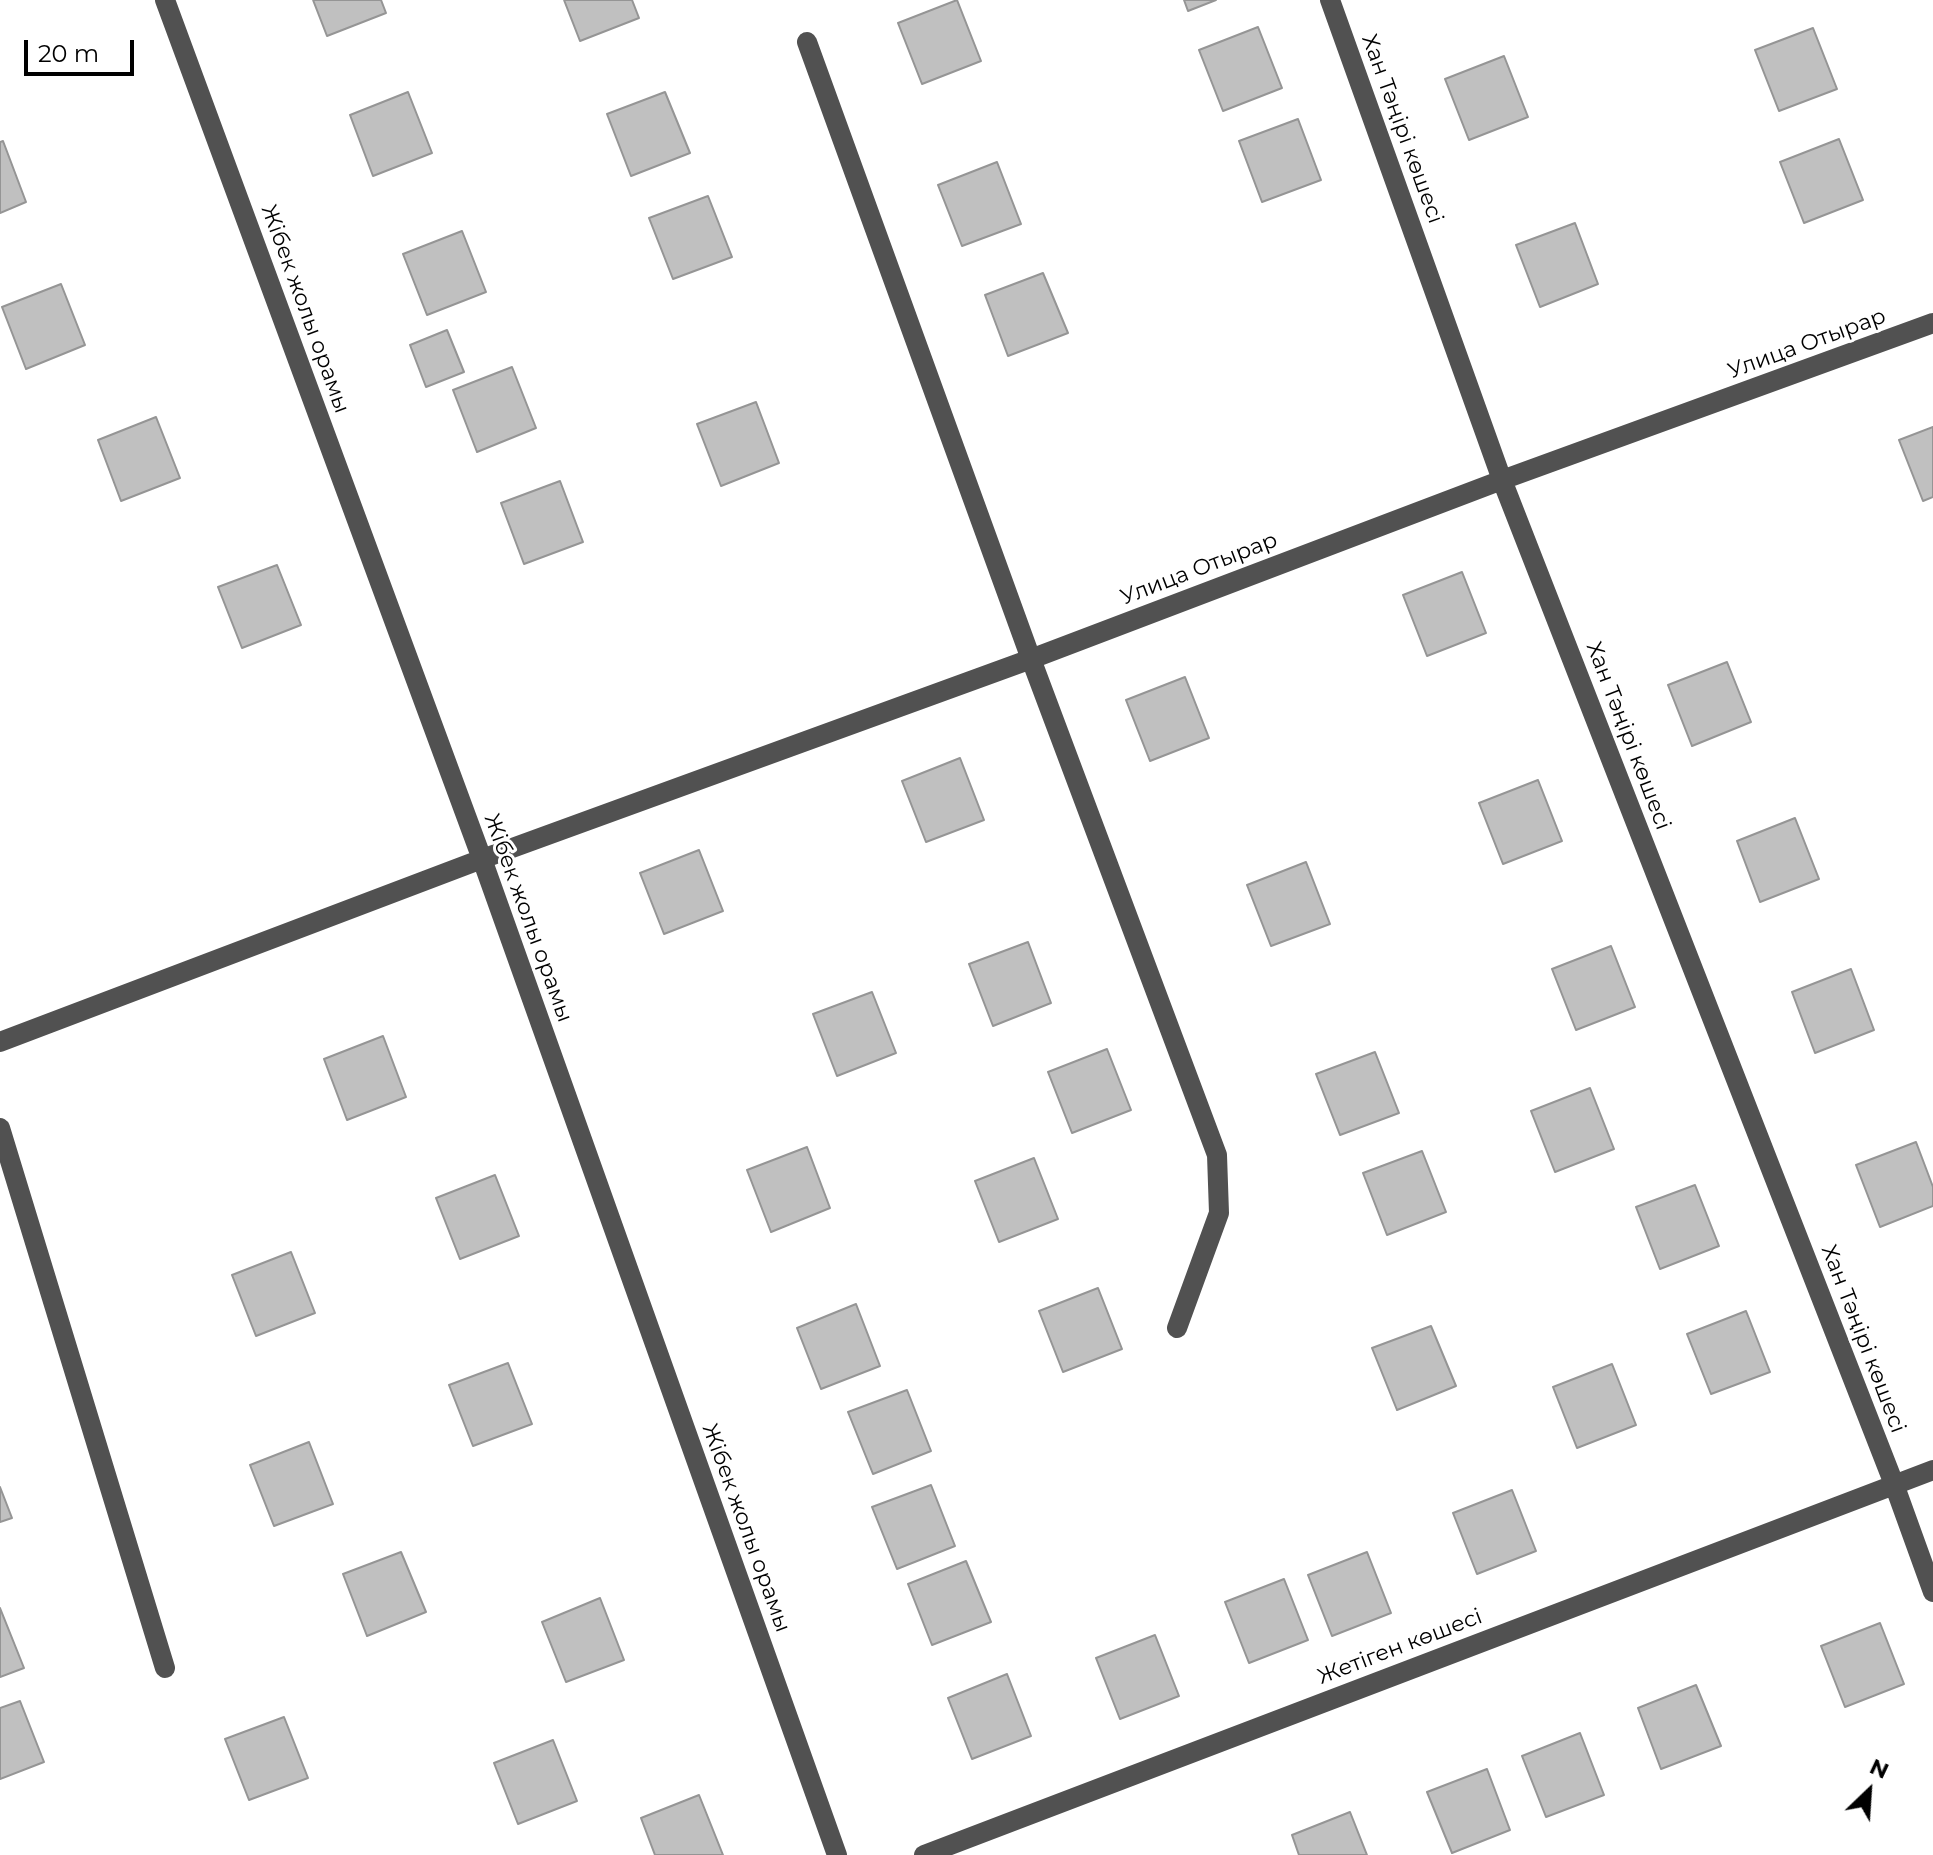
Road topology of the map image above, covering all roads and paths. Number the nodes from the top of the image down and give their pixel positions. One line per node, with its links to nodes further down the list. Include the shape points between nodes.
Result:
1 (165, 0): 7 (street, Жібек жолы орамы)
2 (1330, 0): 5 (street, Хан Тәңірі көшесі)
3 (807, 42): 6 (street)
4 (1933, 323): 5 (street, Улица Отырар)
5 (1502, 480): 6 (street, Улица Отырар); 12 (street, Хан Тәңірі көшесі)
6 (1031, 659): 7 (street, Улица Отырар); 10 (street, via 1217,1155 1219,1213)
7 (482, 859): 8 (street, Улица Отырар); 15 (street, Жібек жолы орамы)
8 (0, 1042)
9 (0, 1128): 14 (street)
10 (1177, 1328)
11 (1933, 1470): 12 (street, Жетіген көшесі)
12 (1894, 1484): 13 (street, Хан Тәңірі көшесі); 16 (street, Жетіген көшесі)
13 (1933, 1592)
14 (165, 1668)
15 (837, 1855)
16 (924, 1855)

